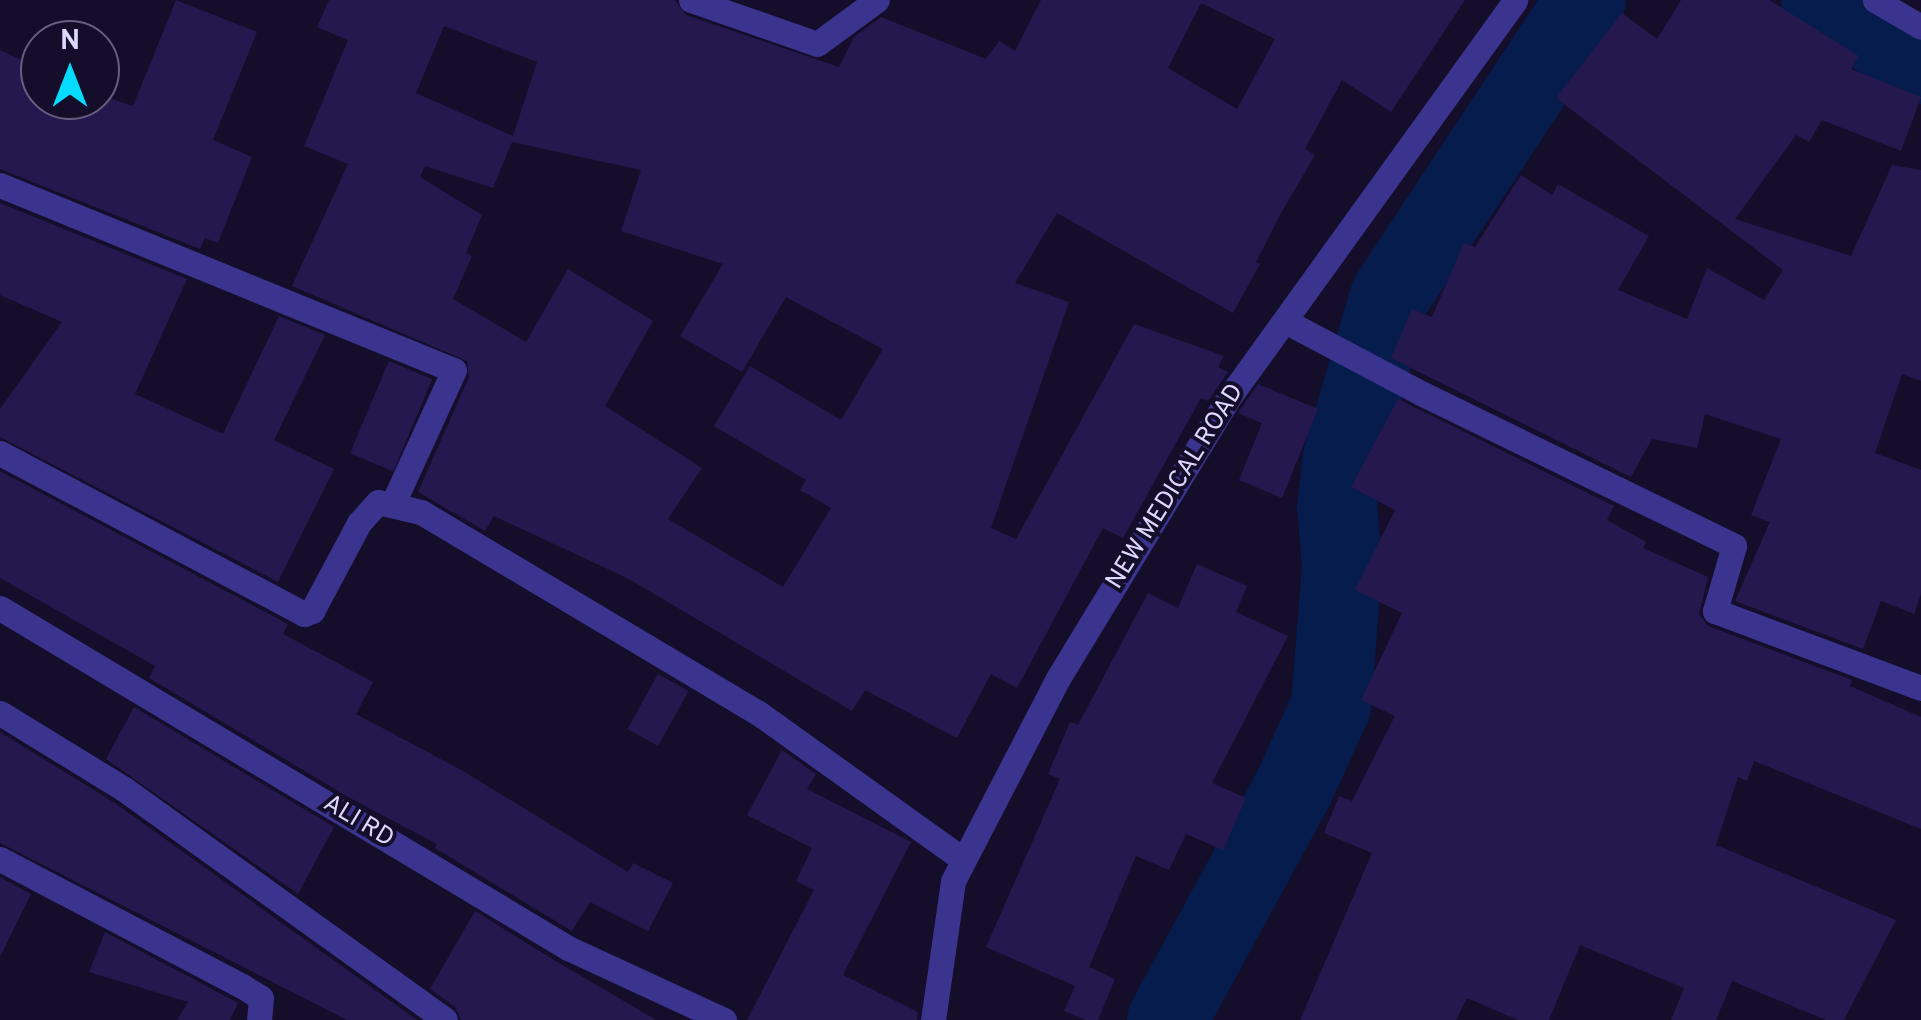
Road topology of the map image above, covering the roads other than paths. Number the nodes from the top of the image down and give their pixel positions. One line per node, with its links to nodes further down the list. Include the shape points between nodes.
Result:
1 (692, 0): 2 (street, via 817,44)
2 (877, 0)
3 (1516, 0): 7 (street, NEW MEDICAL ROAD)
4 (1875, 0): 5 (street)
5 (1921, 28)
6 (0, 186): 9 (street, via 454,370)
7 (1285, 321): 11 (street, via 1734,546 1715,611); 14 (street, NEW MEDICAL ROAD, via 1227,400 1058,680)
8 (0, 452): 9 (street, via 304,614 359,523 378,502)
9 (393, 503): 14 (street, via 421,512 756,712)
10 (0, 608): 17 (street, ALI RD, via 568,948)
11 (1921, 688)
12 (0, 713): 16 (street, via 124,788)
13 (0, 859): 15 (street, via 242,986 260,998)
14 (964, 860): 18 (street, NEW MEDICAL ROAD, via 953,880)
15 (259, 1020)
16 (445, 1020)
17 (724, 1020)
18 (933, 1020)

